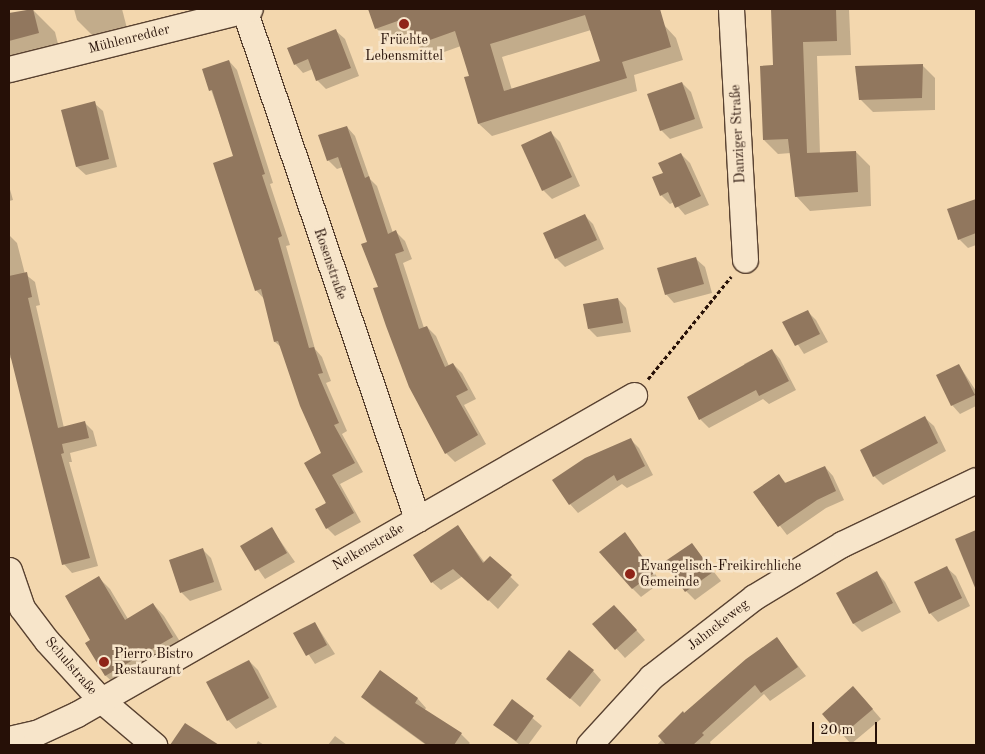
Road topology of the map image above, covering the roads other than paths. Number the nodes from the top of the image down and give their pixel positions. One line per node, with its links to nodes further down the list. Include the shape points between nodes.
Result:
1 (246, 9): 3 (street, Mühlenredder); 7 (street, Rosenstraße)
2 (731, 9): 4 (street, Danziger Straße)
3 (9, 69)
4 (745, 260)
5 (634, 394): 7 (street, Nelkenstraße)
6 (976, 480): 12 (street, Jahnckeweg, via 842,544 754,597 651,677)
7 (417, 519): 9 (street, Nelkenstraße)
8 (9, 570): 9 (street, Schulstraße, via 22,608)
9 (101, 700): 10 (street, Nelkenstraße, via 50,728); 11 (street, Schulstraße)
10 (9, 739)
11 (154, 745)
12 (589, 745)

